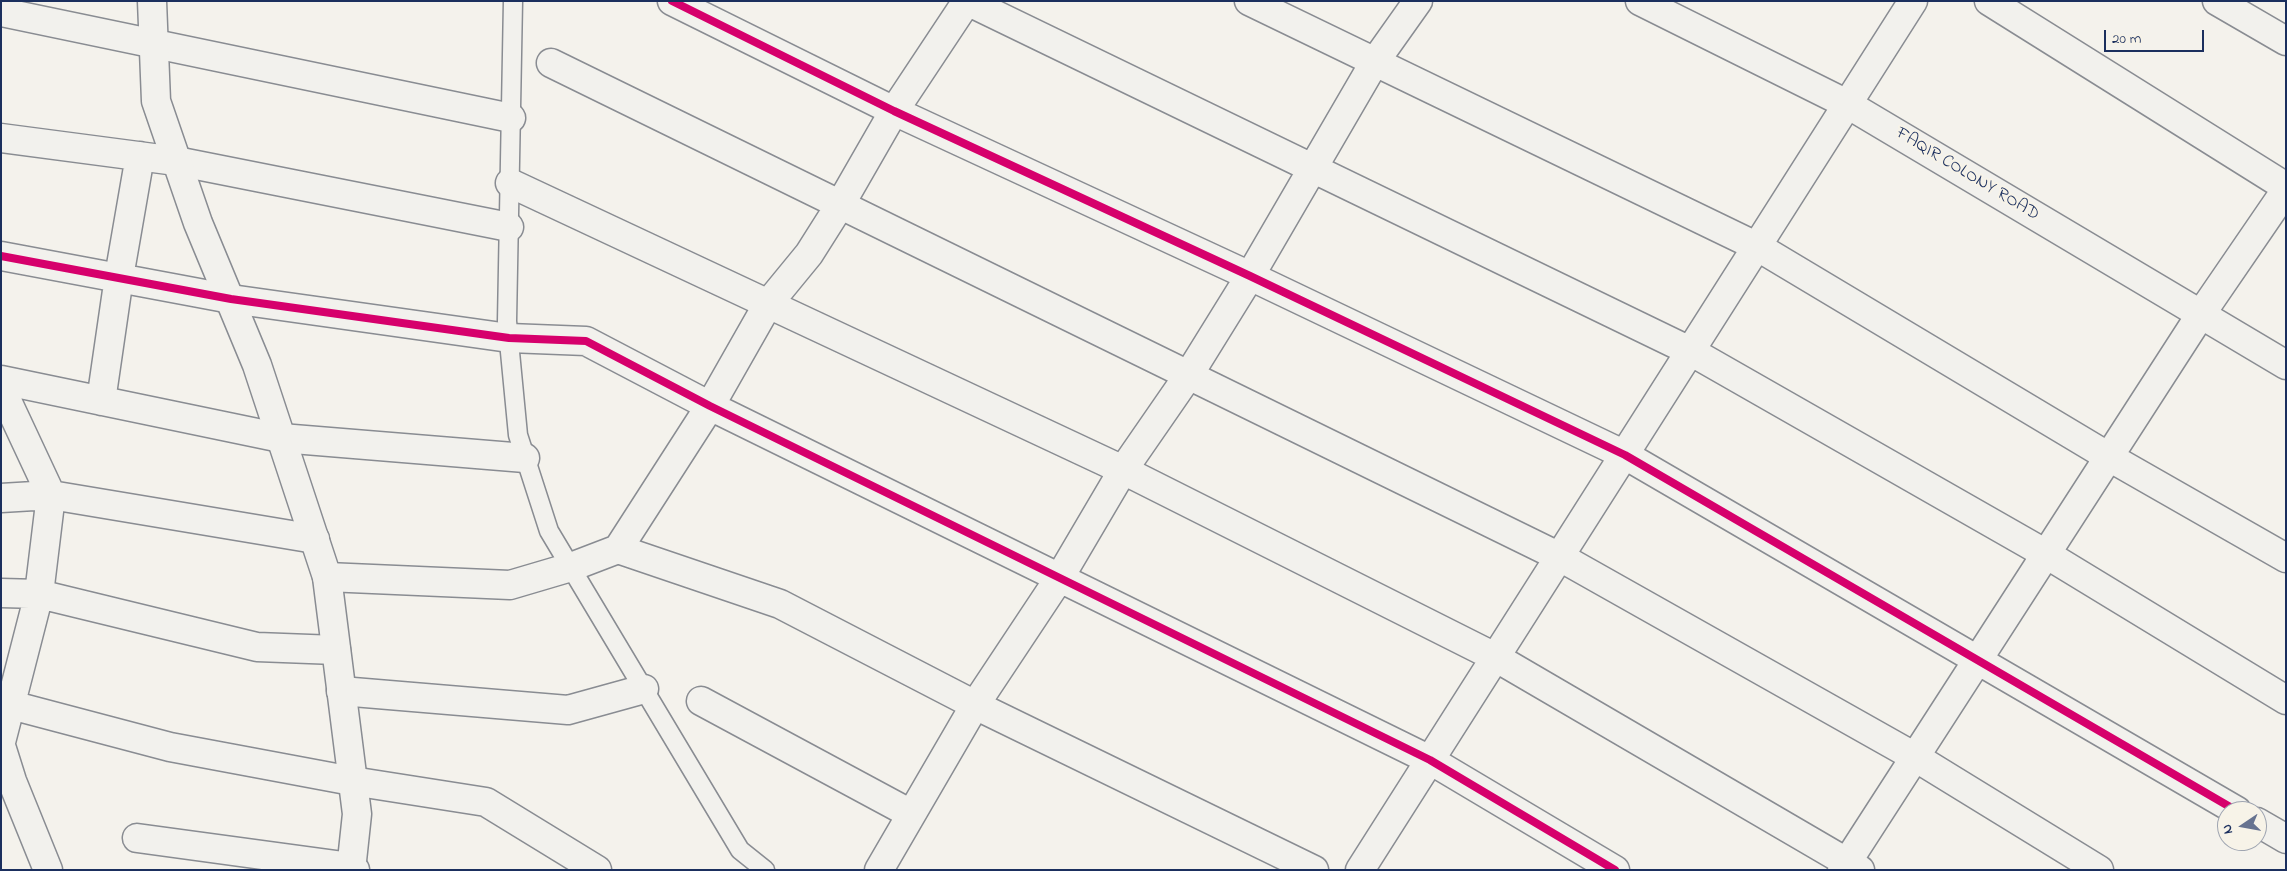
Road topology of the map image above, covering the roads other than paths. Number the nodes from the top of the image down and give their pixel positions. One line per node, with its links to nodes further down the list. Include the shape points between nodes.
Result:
1 (152, 1): 13 (street)
2 (513, 1): 18 (lane)
3 (672, 1): 17 (street)
4 (967, 1): 17 (street); 22 (street)
5 (1249, 1): 15 (street)
6 (1418, 1): 15 (street)
7 (1640, 1): 16 (street, FAQIR COLONY ROAD)
8 (1913, 1): 16 (street)
9 (1989, 1): 24 (street)
10 (2217, 1): 12 (street)
11 (1, 12): 13 (street)
12 (2286, 41)
13 (154, 44): 18 (street); 21 (street, via 156,101)
14 (551, 63): 25 (street)
15 (1374, 63): 22 (street); 27 (street)
16 (1849, 104): 27 (street); 33 (street, FAQIR COLONY ROAD)
17 (894, 111): 25 (street); 29 (street)
18 (511, 118): 23 (lane)
19 (1, 138): 20 (street)
20 (140, 156): 21 (street); 30 (street)
21 (176, 161): 26 (street); 31 (street, via 198,223)
22 (1312, 169): 29 (street); 35 (street)
23 (510, 183): 26 (lane); 32 (street)
24 (2286, 188): 33 (street)
25 (840, 204): 32 (street, via 809,254); 37 (street)
26 (509, 227): 34 (lane)
27 (1758, 247): 35 (street); 44 (street)
28 (1, 256): 30 (street)
29 (1250, 276): 37 (street); 43 (street)
30 (119, 278): 31 (street); 40 (street)
31 (231, 299): 34 (street); 42 (street)
32 (768, 304): 41 (street); 46 (street)
33 (2201, 314): 36 (street, FAQIR COLONY ROAD); 44 (street)
34 (509, 338): 41 (street, via 586,340); 45 (lane, via 518,435)
35 (1692, 352): 43 (street); 51 (street)
36 (2286, 365)
37 (1188, 376): 46 (street); 52 (street)
38 (1, 380): 40 (street)
39 (1, 388): 47 (street)
40 (101, 401): 42 (street)
41 (710, 406): 50 (street); 56 (street)
42 (281, 438): 45 (street); 49 (street)
43 (1625, 456): 52 (street); 61 (street)
44 (2109, 457): 51 (street); 53 (street)
45 (525, 458): 54 (lane, via 549,531)
46 (1123, 470): 56 (street); 60 (street)
47 (51, 496): 48 (street); 49 (street); 58 (street)
48 (1, 498)
49 (314, 539): 55 (street)
50 (618, 549): 54 (street); 67 (street, via 780,604)
51 (2046, 554): 61 (street); 64 (street)
52 (1560, 557): 60 (street); 70 (street)
53 (2286, 558)
54 (571, 567): 55 (street, via 510,585); 62 (lane)
55 (327, 577): 59 (street)
56 (1060, 577): 67 (street); 71 (street)
57 (1, 593): 58 (street)
58 (39, 594): 59 (street, via 257,647); 66 (street)
59 (336, 650): 63 (street)
60 (1495, 657): 71 (street); 78 (street)
61 (1978, 660): 70 (street); 73 (street)
62 (644, 689): 63 (street, via 568,710); 82 (lane, via 740,850)
63 (341, 691): 72 (street)
64 (2286, 700)
65 (701, 701): 74 (street)
66 (11, 705): 68 (street); 72 (street, via 170,747)
67 (975, 705): 74 (street); 84 (street)
68 (1, 742)
69 (1, 746): 80 (street)
70 (1915, 757): 78 (street); 87 (street)
71 (1430, 760): 85 (street); 86 (street)
72 (352, 781): 79 (street, via 357,814); 81 (street, via 486,802)
73 (2221, 801)
74 (911, 814): 83 (street)
75 (2267, 828): 77 (street)
76 (137, 838): 79 (street)
77 (2286, 839)
78 (1850, 867)
79 (352, 869)
80 (48, 870)
81 (597, 870)
82 (765, 870)
83 (879, 870)
84 (1314, 870)
85 (1360, 870)
86 (1615, 870)
87 (2099, 870)

